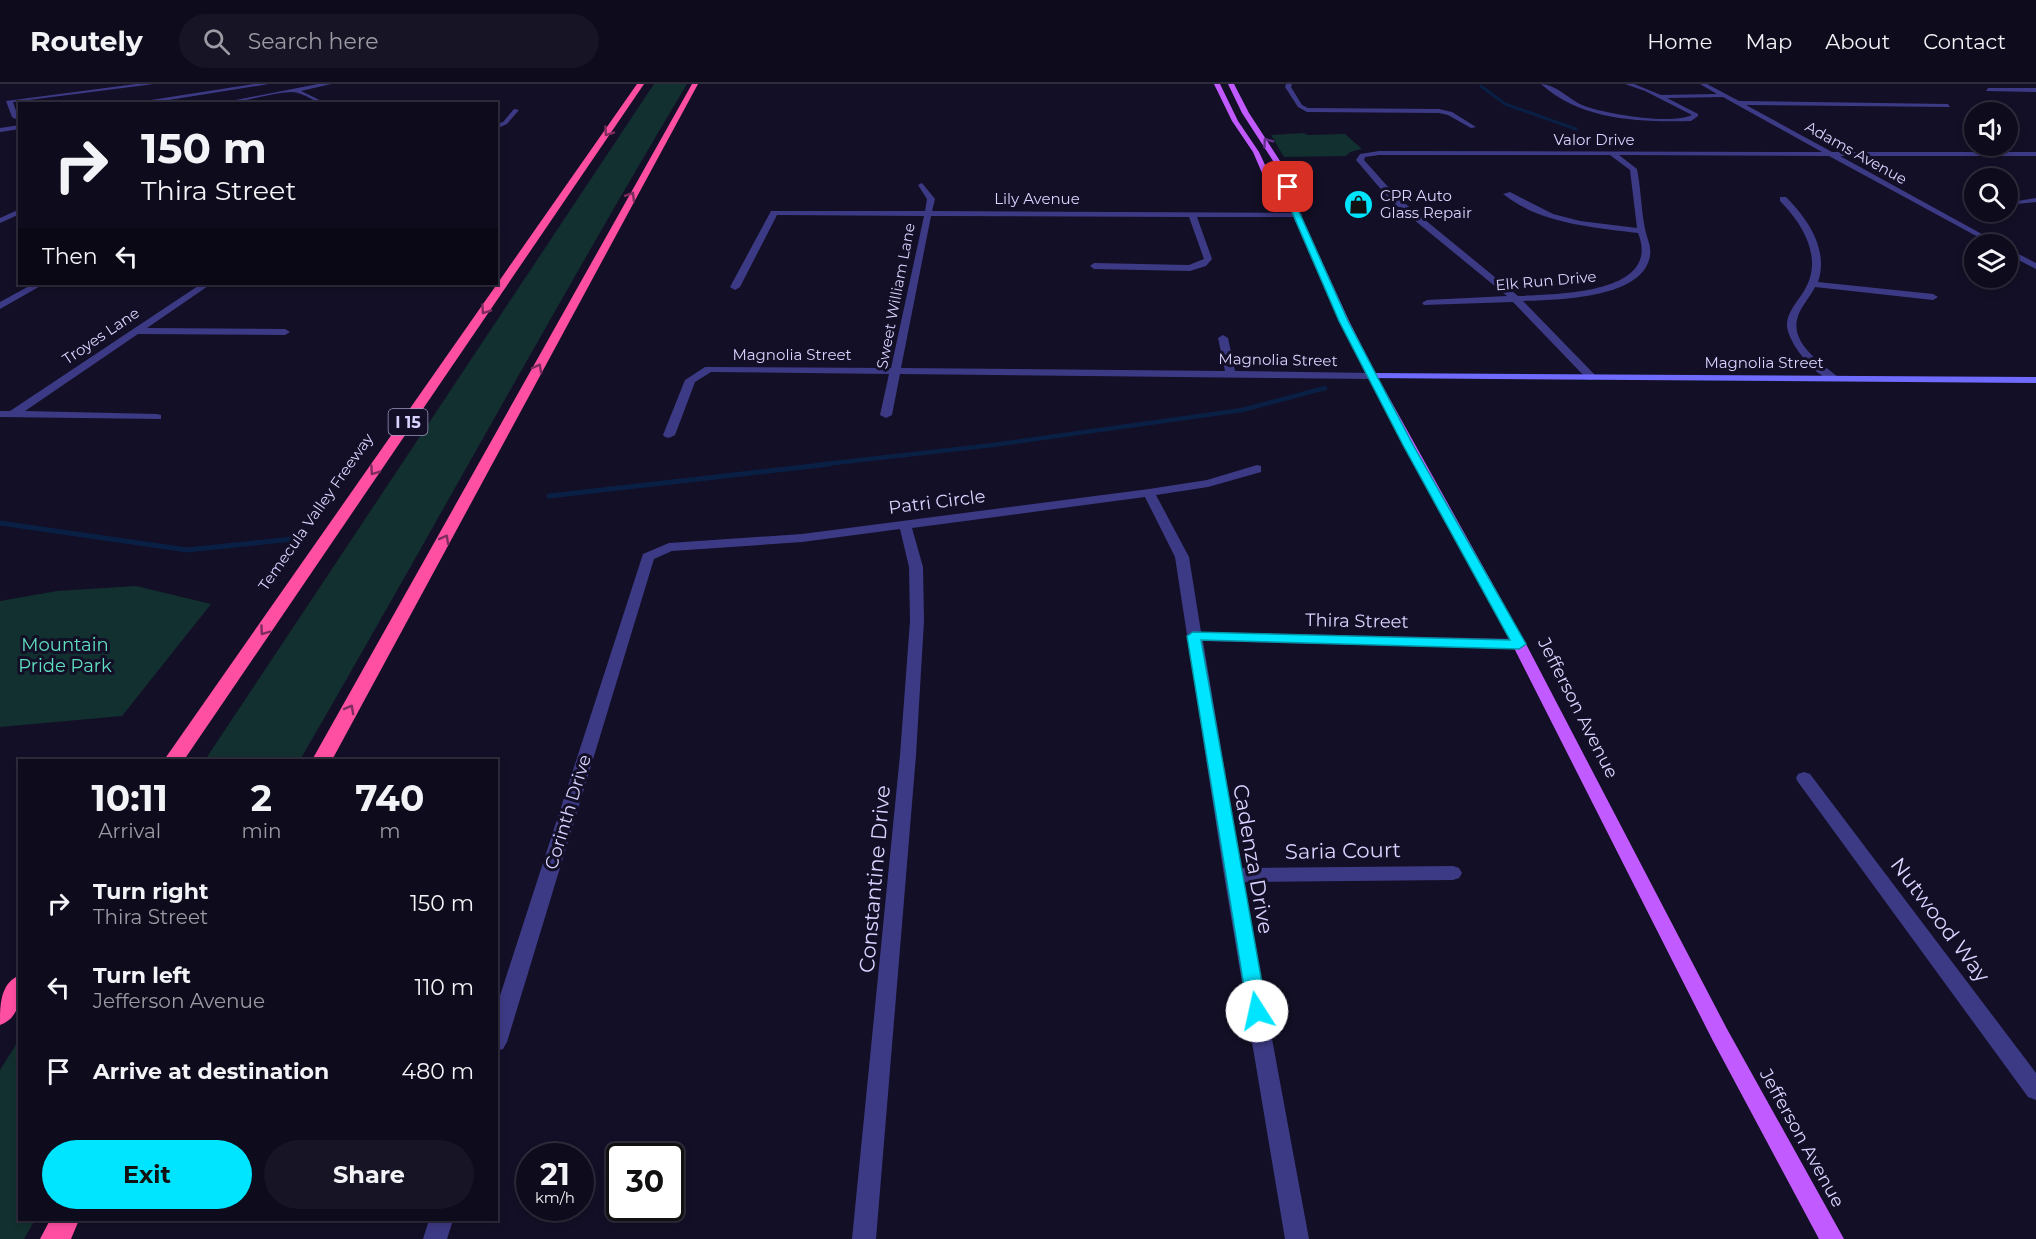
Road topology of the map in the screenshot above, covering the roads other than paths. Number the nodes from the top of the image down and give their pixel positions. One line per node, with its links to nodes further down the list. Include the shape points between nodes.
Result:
1 (151, 84): 28 (street, via 9,101)
2 (266, 84): 21 (street)
3 (308, 84): 15 (street)
4 (328, 84): 15 (street)
5 (641, 84): 81 (highway, Temecula Valley Freeway / I 15, one-way to 81)
6 (694, 84): 82 (highway, one-way to 6)
7 (1217, 84): 29 (main road, via 1226,87 1238,110); 39 (main road, Jefferson Avenue, via 1272,187)
8 (1231, 84): 29 (main road, Jefferson Avenue)
9 (1289, 84): 32 (street, via 1300,106 1307,110 1439,111)
10 (1437, 84): 11 (street)
11 (1454, 84)
12 (1544, 84): 19 (street, via 1569,103 1618,118 1696,115)
13 (1703, 84): 20 (street, Adams Avenue)
14 (1631, 85): 19 (street)
15 (316, 87): 18 (street)
16 (1988, 90): 17 (street)
17 (2036, 90)
18 (297, 91): 23 (street); 24 (street)
19 (1659, 96): 20 (street)
20 (1722, 96): 25 (street, Adams Avenue)
21 (179, 101): 22 (street)
22 (162, 102)
23 (230, 102)
24 (321, 102)
25 (1736, 103): 26 (street); 35 (street, Adams Avenue)
26 (1948, 106)
27 (516, 110): 30 (street)
28 (14, 117)
29 (1248, 117): 39 (main road, Jefferson Avenue, one-way to 29, via 1274,152)
30 (498, 126)
31 (18, 127): 33 (street)
32 (1473, 127)
33 (0, 130)
34 (1612, 154): 35 (street, Valor Drive); 48 (street, Elk Run Drive, via 1633,169); 58 (street, Valor Drive, via 1362,155 1360,160 1394,199)
35 (1831, 154): 36 (street, Valor Drive); 49 (street, Adams Avenue)
36 (2036, 154)
37 (922, 185): 44 (street, Sweet William Lane, via 931,199)
38 (1507, 194): 48 (street, via 1550,216)
39 (1288, 196): 46 (main road, Jefferson Avenue)
40 (1783, 200): 53 (street, via 1801,220 1818,259)
41 (2036, 200): 42 (street)
42 (2018, 202)
43 (18, 212): 47 (street)
44 (928, 212): 45 (street, Lily Avenue); 56 (street, Lily Avenue, via 774,213); 64 (street, Sweet William Lane)
45 (1192, 213): 46 (street, Lily Avenue); 52 (street, via 1208,259 1203,264 1190,268)
46 (1299, 215): 66 (main road, Jefferson Avenue)
47 (0, 220)
48 (1641, 231): 58 (street, Elk Run Drive, via 1646,243 1645,261 1632,278 1608,289 1571,296)
49 (1978, 234)
50 (2018, 256): 51 (street)
51 (2036, 266)
52 (1094, 267)
53 (1813, 284): 57 (street); 68 (street, via 1794,315 1791,329 1806,355)
54 (37, 285): 60 (street)
55 (204, 285): 61 (street, Troyes Lane)
56 (735, 288)
57 (1933, 297)
58 (1515, 298): 59 (street, Elk Run Drive); 67 (street)
59 (1427, 303)
60 (0, 306)
61 (135, 331): 62 (street); 71 (street, Troyes Lane)
62 (285, 332)
63 (1223, 338): 65 (street)
64 (896, 370): 65 (street, Magnolia Street); 72 (street, Sweet William Lane); 74 (street, Magnolia Street, via 709,369 690,380)
65 (1231, 375): 66 (street, Magnolia Street)
66 (1372, 376): 67 (street, Magnolia Street); 80 (main road, Jefferson Avenue)
67 (1591, 377): 68 (street, Magnolia Street)
68 (1834, 379): 69 (street, Magnolia Street)
69 (2036, 380)
70 (0, 414): 71 (street)
71 (13, 414): 73 (street)
72 (886, 415)
73 (157, 417)
74 (669, 435)
75 (1257, 469): 76 (street, Patri Circle, via 1208,483)
76 (1149, 493): 77 (street, Patri Circle); 79 (street, Cadenza Drive, via 1182,557)
77 (905, 524): 78 (street, Patri Circle, via 802,538 669,547 648,557); 94 (street, Constantine Drive, via 916,567 916,632)
78 (639, 583): 88 (street, Corinth Drive)
79 (1193, 636): 80 (street, Thira Street); 85 (street, Cadenza Drive)
80 (1519, 644): 96 (main road, Jefferson Avenue, via 1720,1035)
81 (175, 759)
82 (323, 759)
83 (1804, 778): 89 (street, Nutwood Way)
84 (1453, 873): 85 (street, Saria Court)
85 (1233, 875): 95 (street, Cadenza Drive)
86 (18, 988): 87 (highway)
87 (0, 1014)
88 (498, 1036)
89 (2036, 1090)
90 (64, 1221): 92 (highway)
91 (441, 1221): 93 (street)
92 (55, 1239)
93 (435, 1239)
94 (864, 1239)
95 (1297, 1239)
96 (1832, 1239)

